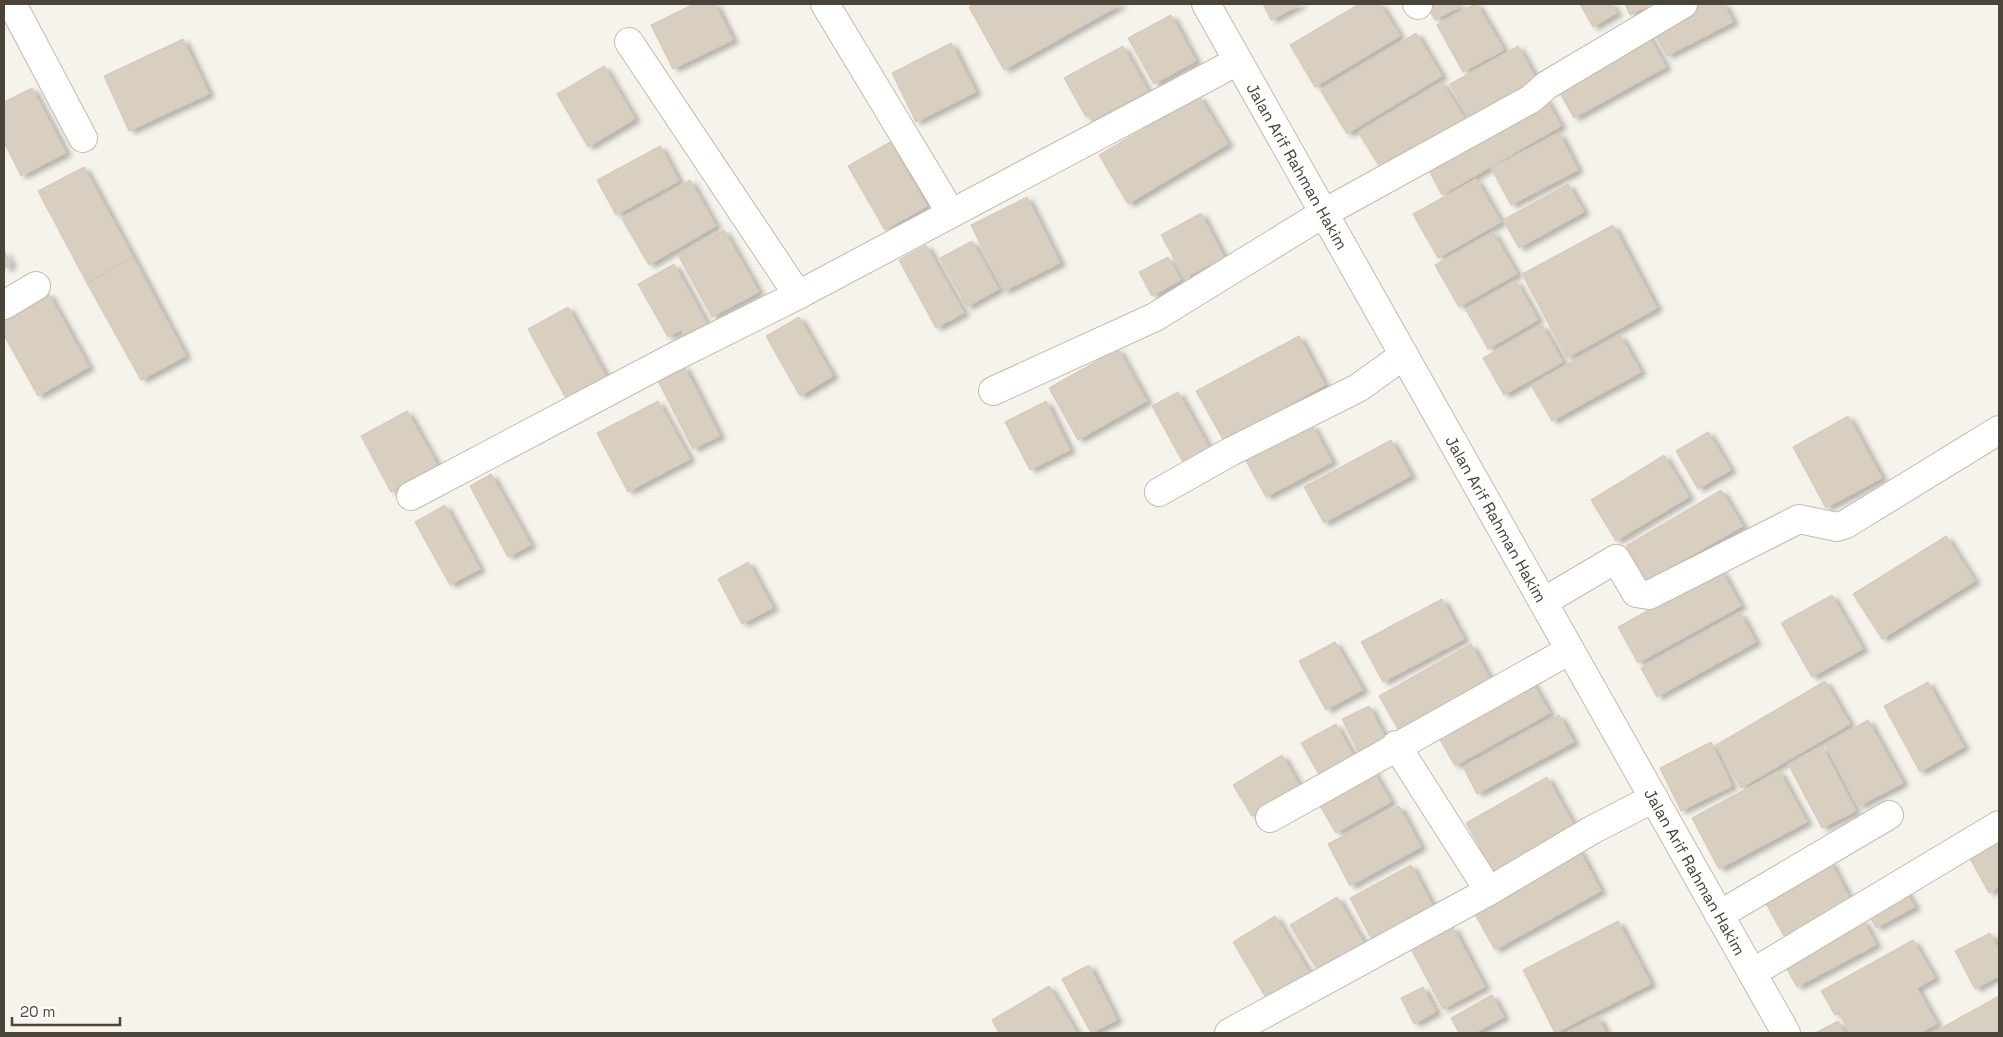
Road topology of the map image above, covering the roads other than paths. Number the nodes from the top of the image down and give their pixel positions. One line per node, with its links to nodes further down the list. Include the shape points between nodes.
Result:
1 (12, 4): 7 (street)
2 (825, 4): 8 (street)
3 (1206, 4): 6 (street, Jalan Arif Rahman Hakim)
4 (1683, 4): 9 (street, via 1547,85 1530,100)
5 (629, 42): 11 (street)
6 (1238, 61): 8 (street); 9 (street, Jalan Arif Rahman Hakim)
7 (84, 138)
8 (951, 213): 11 (street)
9 (1324, 213): 13 (street, Jalan Arif Rahman Hakim); 14 (street, via 1155,317)
10 (36, 286): 12 (street)
11 (798, 296): 17 (street, via 668,360)
12 (4, 304)
13 (1404, 355): 16 (street, via 1358,388 1230,452); 18 (street, Jalan Arif Rahman Hakim)
14 (993, 391)
15 (1999, 430): 18 (street, via 1846,524 1837,527 1799,519 1649,595 1636,593 1616,559)
16 (1159, 492)
17 (411, 496)
18 (1543, 602): 19 (street, Jalan Arif Rahman Hakim)
19 (1570, 650): 20 (street); 21 (street, Jalan Arif Rahman Hakim)
20 (1396, 746): 23 (street); 25 (street)
21 (1654, 798): 25 (street, via 1592,830); 26 (street, Jalan Arif Rahman Hakim)
22 (1889, 815): 26 (street)
23 (1270, 818)
24 (1999, 825): 27 (street)
25 (1489, 891): 28 (street)
26 (1719, 914): 27 (street, Jalan Arif Rahman Hakim)
27 (1752, 972): 29 (street, Jalan Arif Rahman Hakim)
28 (1229, 1033)
29 (1786, 1033)

